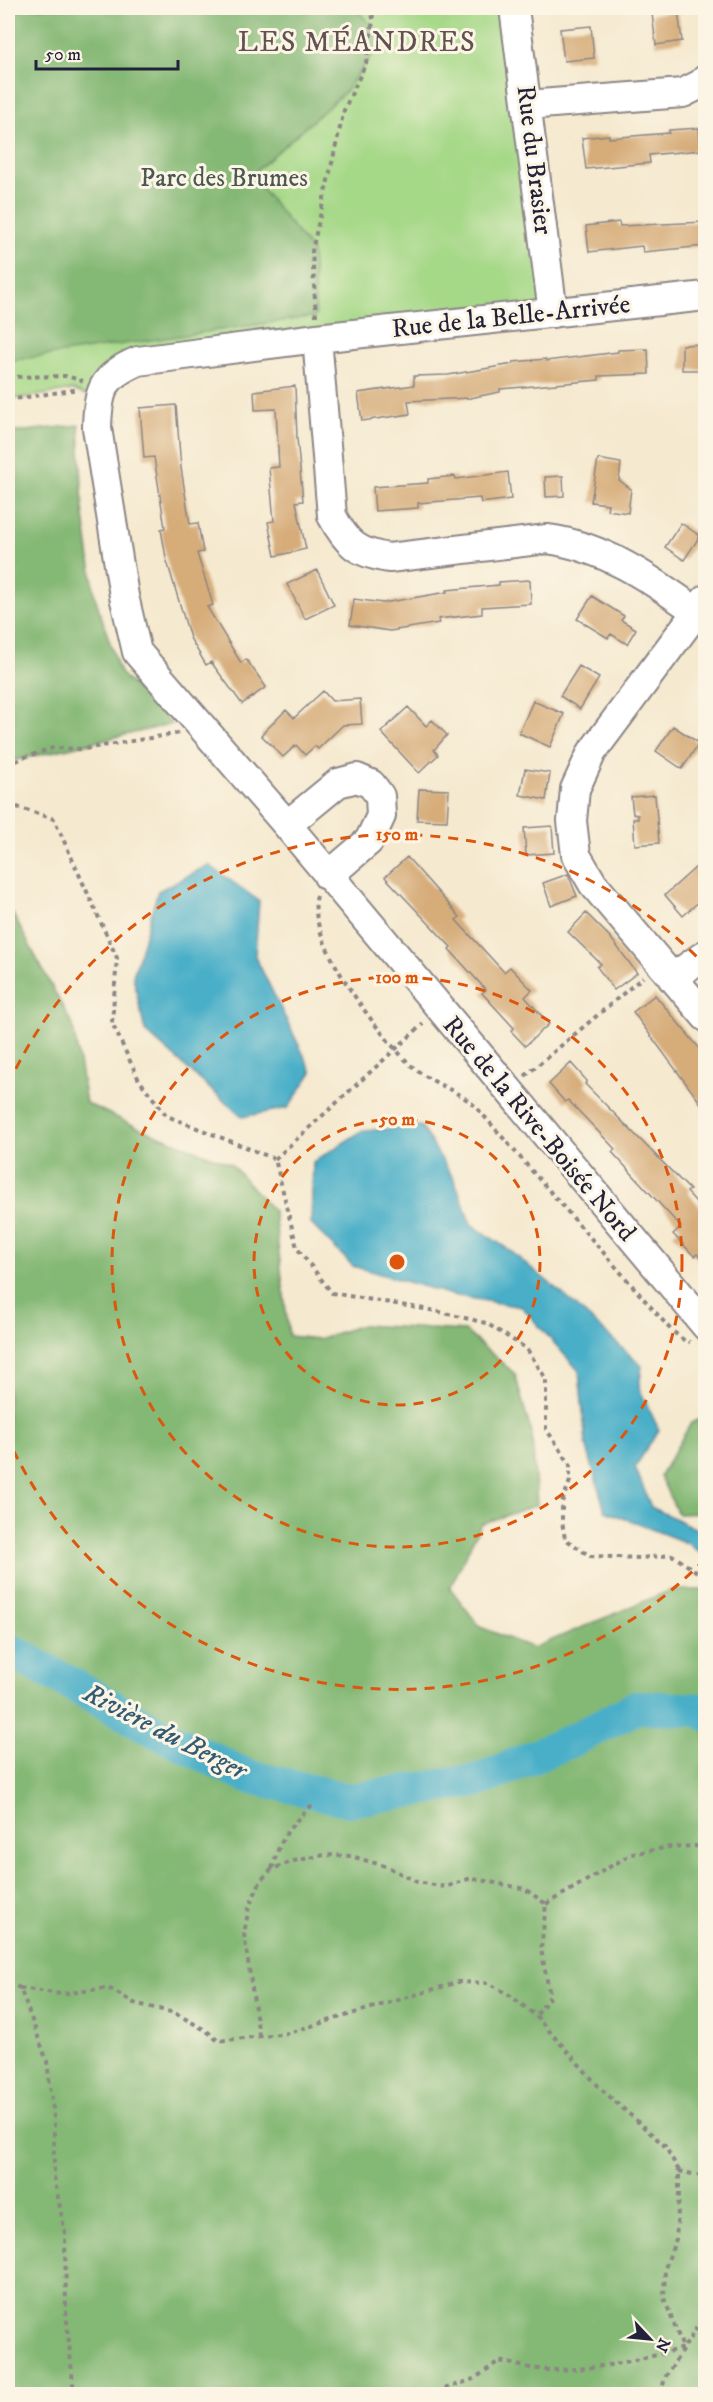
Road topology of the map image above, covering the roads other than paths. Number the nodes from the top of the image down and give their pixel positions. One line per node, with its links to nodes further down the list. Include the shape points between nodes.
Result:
1 (514, 8): 3 (street, Rue du Brasier)
2 (705, 79): 3 (street, via 683,93)
3 (526, 105): 5 (street, Rue du Brasier)
4 (705, 296): 5 (street, Rue de la Belle-Arrivée)
5 (553, 313): 6 (street, Rue de la Belle-Arrivée)
6 (317, 338): 7 (street, via 333,516 352,546 370,555 389,558 547,538 572,542 598,551); 8 (street, Rue de la Rive-Boisée Nord, via 138,361 121,368 107,381 98,399 96,428 137,652)
7 (701, 605): 11 (street, via 592,752 575,789 572,821 576,855 592,884)
8 (287, 825): 9 (street, Rue de la Rive-Boisée Nord); 9 (street, via 338,783 357,778 371,784 380,796 381,816 369,841)
9 (329, 877): 13 (street, Rue de la Rive-Boisée Nord, via 508,1091)
10 (705, 954): 11 (street)
11 (666, 970): 12 (street)
12 (705, 1017)
13 (701, 1334)

